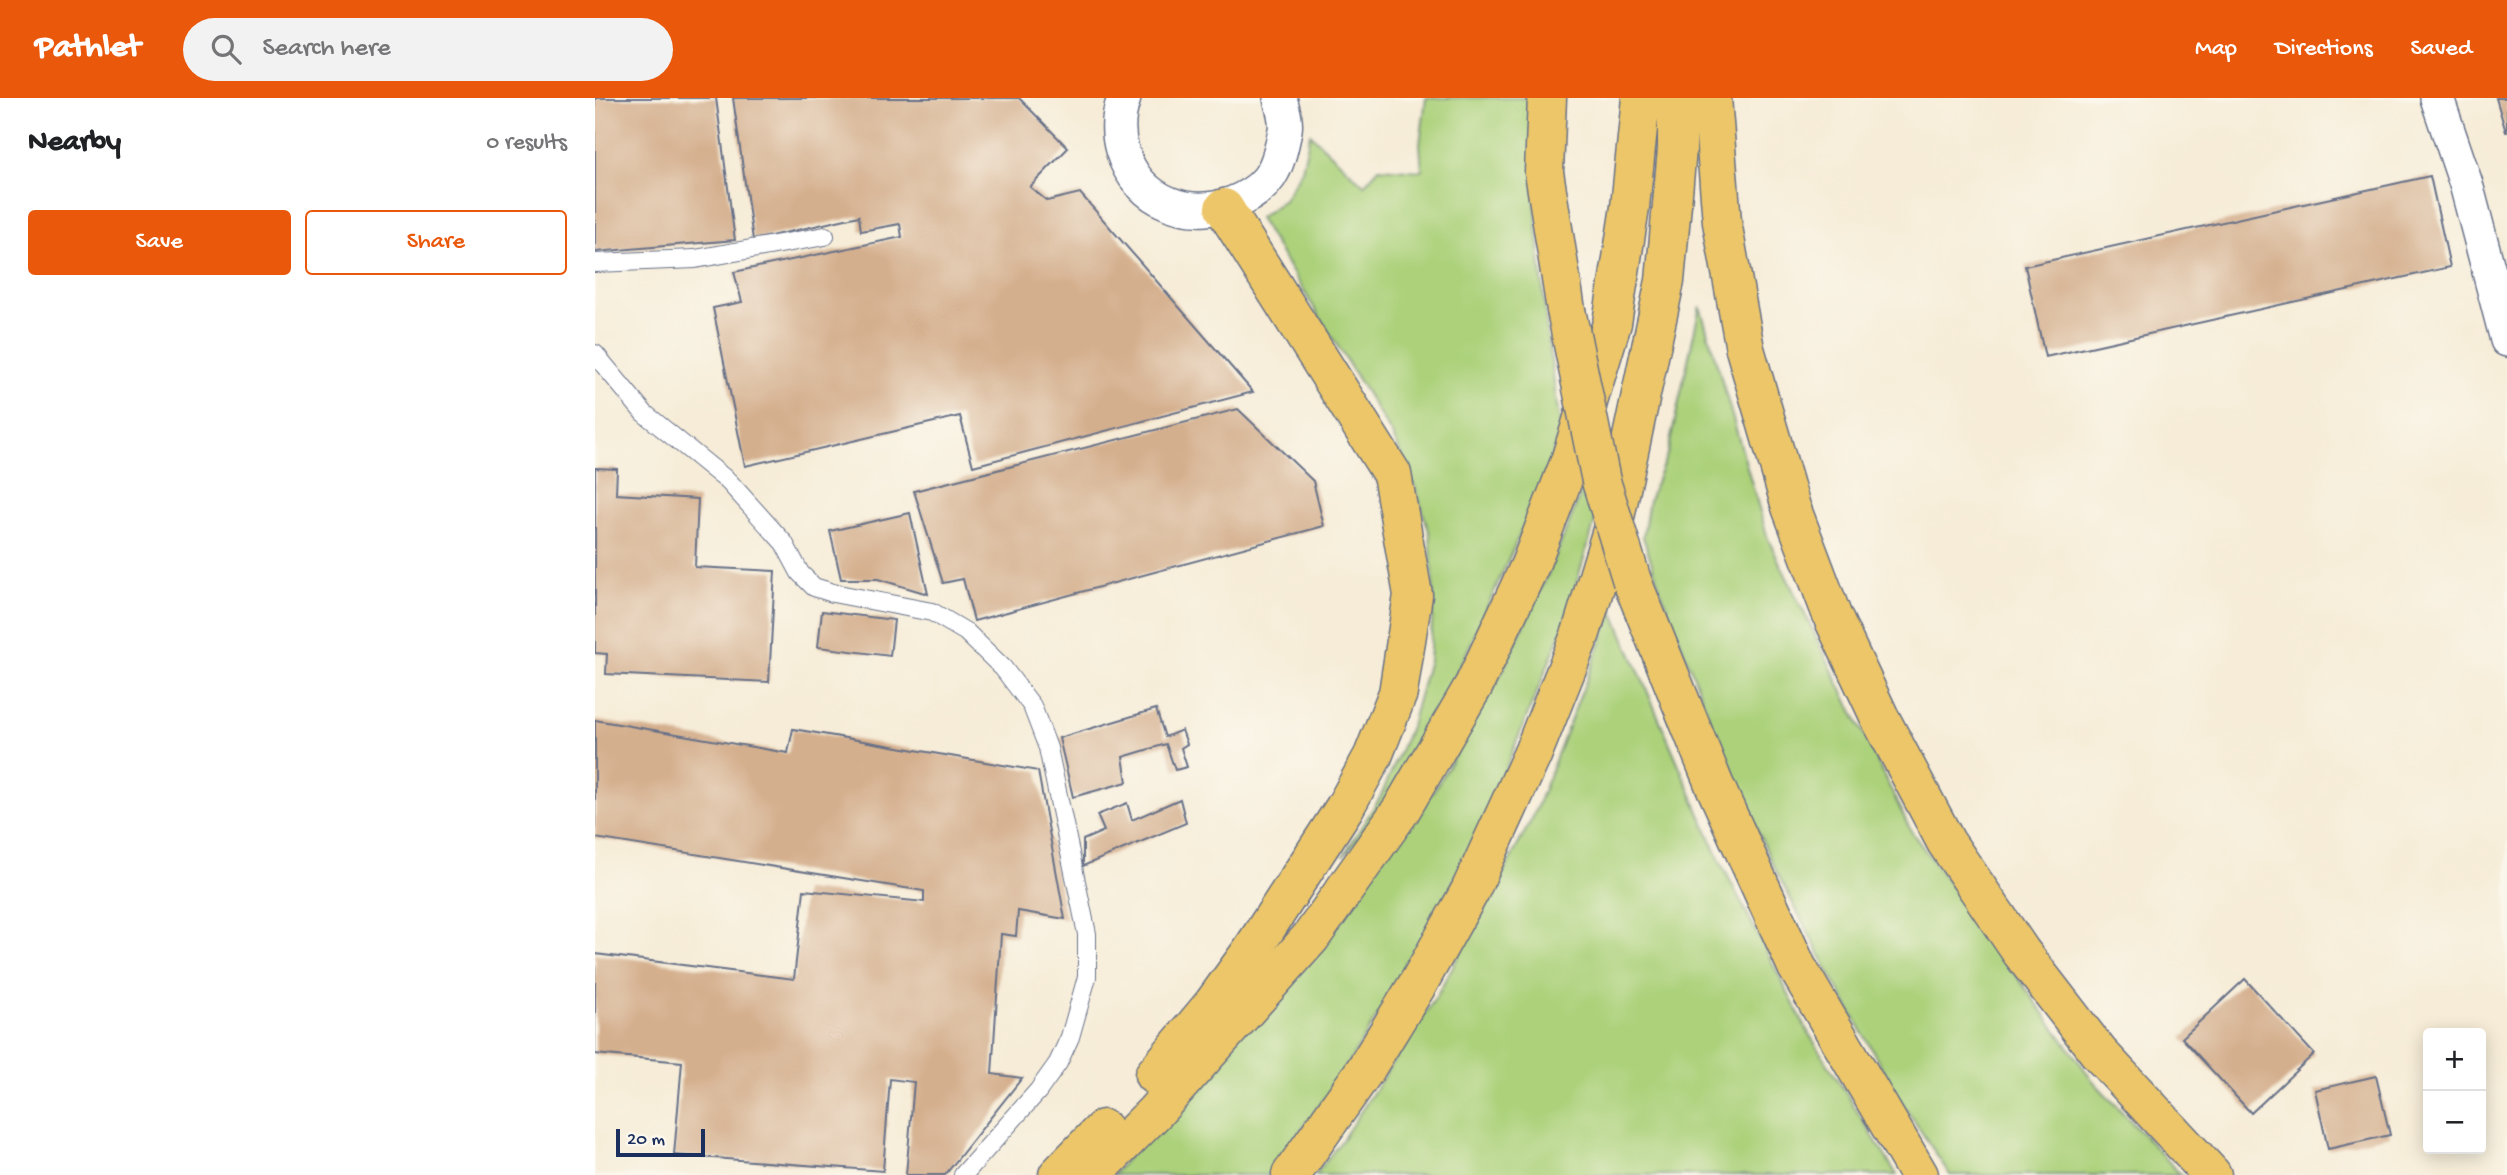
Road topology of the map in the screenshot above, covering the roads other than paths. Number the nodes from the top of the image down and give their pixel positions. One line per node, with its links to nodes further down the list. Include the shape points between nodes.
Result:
1 (1281, 98): 8 (street, via 1286,127 1273,171 1254,193)
2 (1546, 98): 17 (highway, bridge, via 1544,172 1566,310 1601,481 1632,581 1714,784 1797,967)
3 (1641, 98): 15 (highway, via 1612,323 1570,461 1530,565 1474,685 1401,810 1311,937)
4 (1677, 98): 16 (highway, via 1665,281 1613,527 1581,633 1533,754 1470,891 1365,1070)
5 (1713, 98): 18 (highway, via 1723,222 1745,349 1791,507 1833,618 1946,842 2021,952 2099,1053)
6 (2437, 98): 11 (street, via 2466,184)
7 (1120, 102): 8 (street, via 1118,137 1127,165 1145,188 1167,204 1195,211)
8 (1224, 208): 14 (highway, via 1392,474 1413,595 1398,693 1373,756 1345,807 1252,950 1176,1051)
9 (825, 236): 10 (lane, via 695,259)
10 (595, 263)
11 (2507, 340)
12 (595, 354): 13 (lane, via 644,413 729,482 785,543 800,573 814,587 932,612 966,632 1003,668 1032,706 1048,748 1087,934 1087,977 1058,1063)
13 (963, 1175)
14 (1058, 1175)
15 (1092, 1175)
16 (1291, 1175)
17 (1919, 1175)
18 (2213, 1175)

